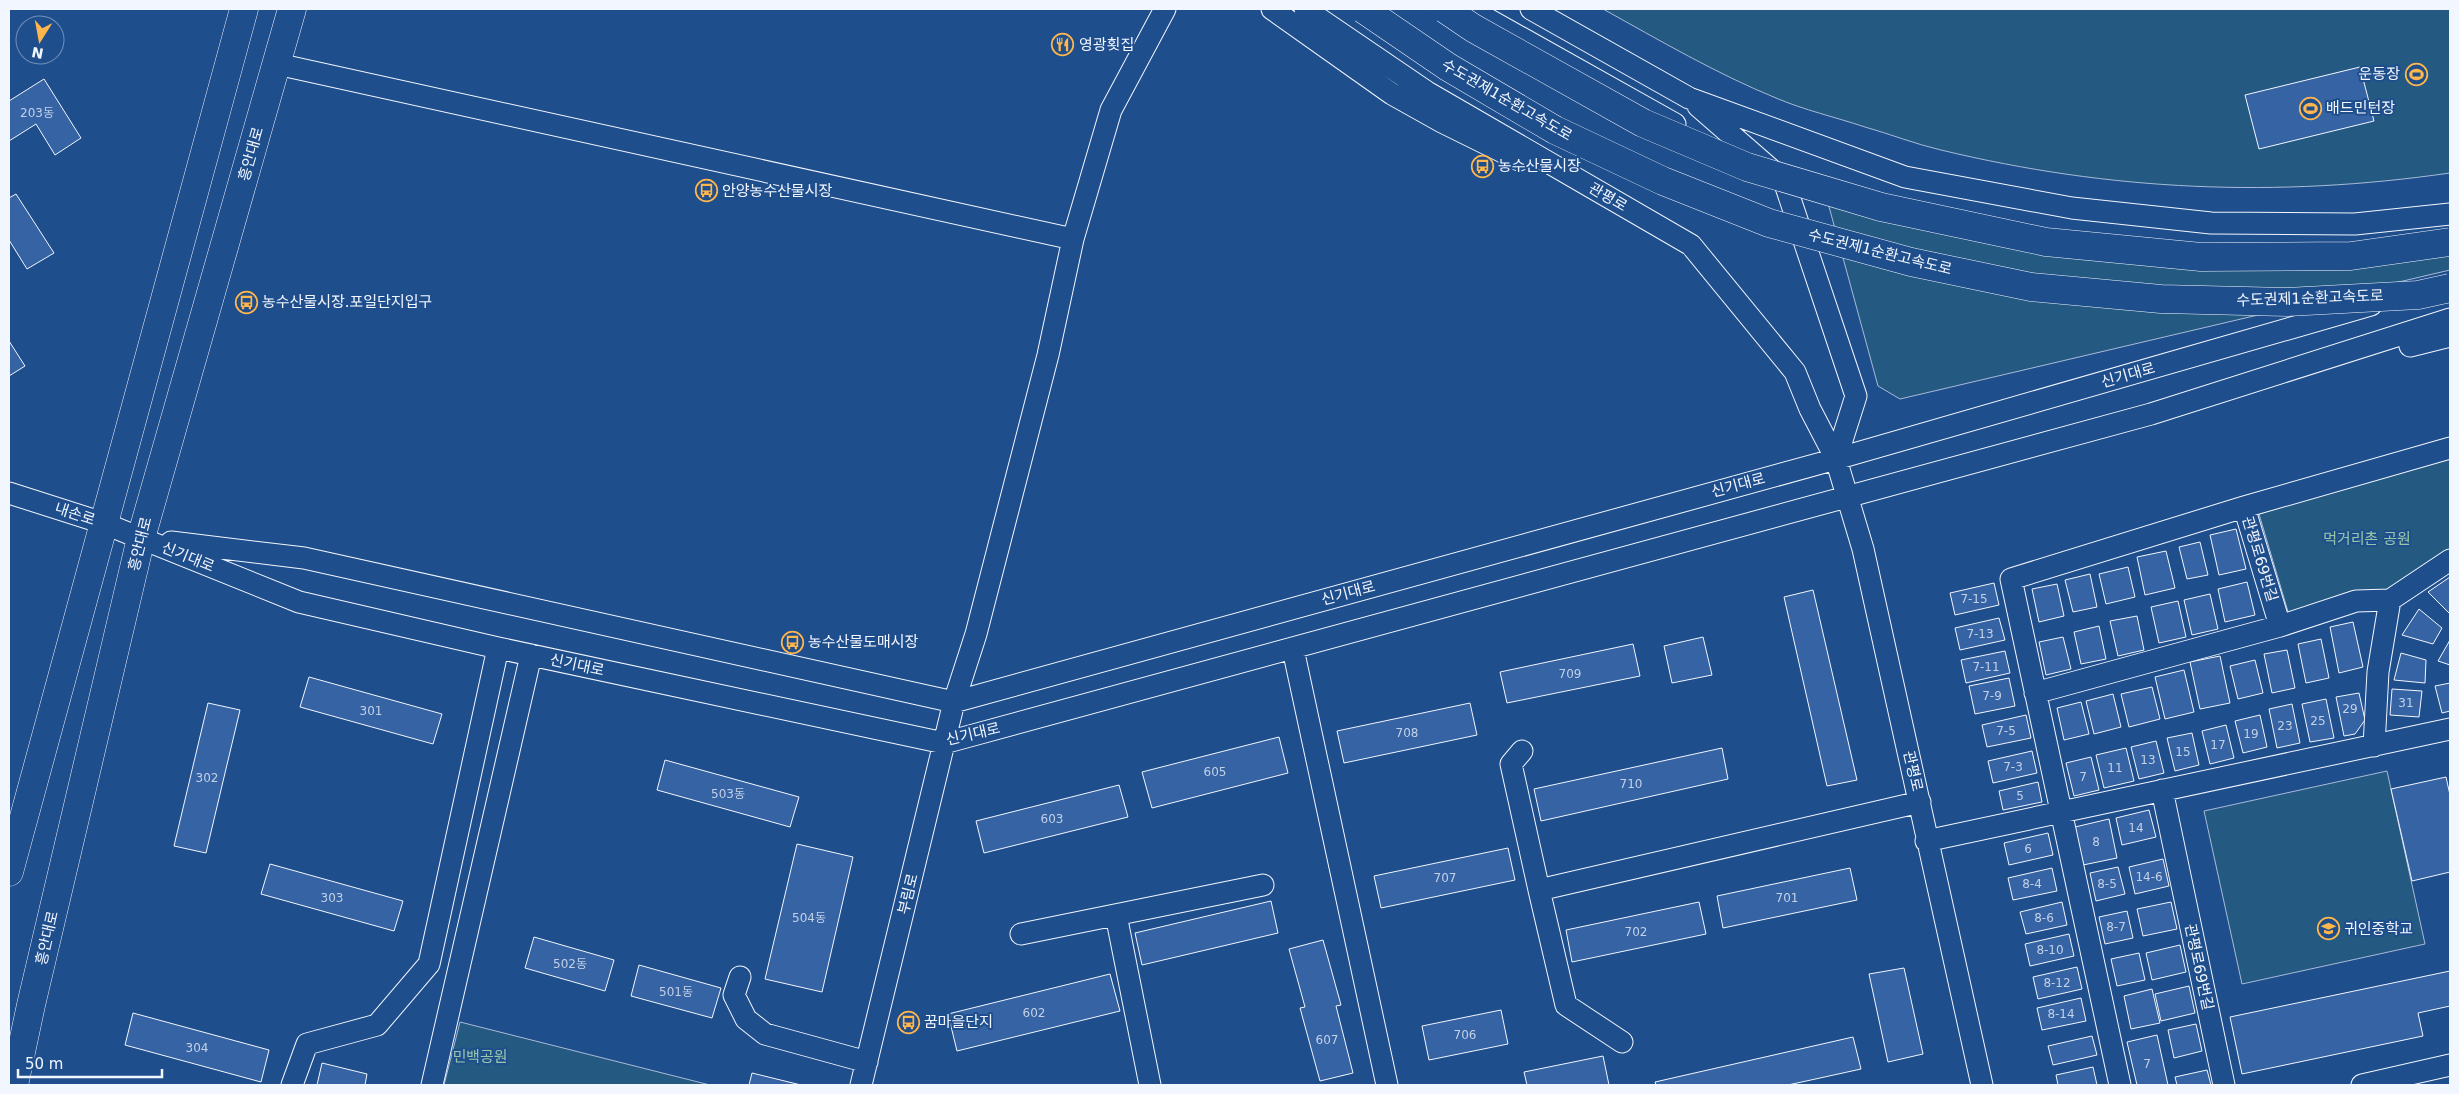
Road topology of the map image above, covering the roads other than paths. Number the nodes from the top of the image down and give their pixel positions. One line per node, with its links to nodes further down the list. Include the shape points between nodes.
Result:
1 (244, 9): 28 (main road)
2 (292, 9): 10 (main road, 흥안대로)
3 (1165, 9): 15 (street, 부림로, via 1111,110)
4 (1272, 9): 17 (street, via 1392,94)
5 (1363, 9): 19 (main road, 수도권제1순환고속도로, bridge, via 1448,66 1554,130 1663,181 1769,223 1911,262 2031,288 2161,299 2287,302 2418,295)
6 (1445, 9): 16 (main road, bridge, via 1643,123 1746,167 1881,207 2046,242 2201,257 2351,256)
7 (1470, 9): 12 (street, via 1627,99)
8 (1531, 9): 11 (street)
9 (1306, 10): 17 (street, 관평로, via 1427,92)
10 (277, 64): 15 (street); 29 (main road, 흥안대로)
11 (1689, 98): 12 (street); 13 (street, via 1905,177 2072,208 2210,223 2355,224)
12 (1784, 181): 14 (street, via 2066,236 2215,249 2362,248); 24 (street, via 1856,396)
13 (2450, 214)
14 (2450, 237)
15 (1073, 238): 37 (street, 부림로, via 1048,355 976,634)
16 (2450, 242)
17 (1691, 245): 24 (street, 관평로, via 1795,372)
18 (2450, 283): 24 (street, 신기대로)
19 (2450, 288)
20 (2450, 319): 22 (street, 신기대로)
21 (2450, 336): 22 (street)
22 (2151, 414): 26 (street, 신기대로)
23 (2450, 448): 27 (street)
24 (1836, 459): 26 (street, 관평로); 37 (street, 신기대로)
25 (9, 493): 28 (street, 내손로)
26 (1847, 495): 34 (street, 신기대로); 43 (street, 관평로, via 1863,549)
27 (2244, 507): 32 (street, 관평로69번길); 36 (street, 관평로69번길, via 2011,580)
28 (103, 522): 29 (street, 내손로); 46 (main road)
29 (141, 538): 33 (street, 신기대로, via 299,602); 37 (street, 신기대로, via 304,558); 52 (main road, 흥안대로)
30 (2450, 560): 31 (street)
31 (2390, 600): 32 (street, via 2356,601); 40 (street, via 2378,672)
32 (2280, 626): 36 (street)
33 (498, 648): 35 (street, 신기대로); 59 (street, via 429,964 377,1025 307,1044)
34 (1293, 649): 39 (street, 신기대로); 63 (street)
35 (531, 655): 39 (street, 신기대로); 60 (street)
36 (2035, 693): 44 (street, 관평로69번길)
37 (954, 702): 39 (street, 부림로)
38 (2450, 729): 40 (street)
39 (944, 743): 54 (street, 부림로)
40 (2374, 746): 42 (street)
41 (1522, 751): 48 (street, via 1511,764)
42 (2162, 790): 44 (street); 66 (street, 관평로69번길)
43 (1920, 802): 45 (street, 관평로); 48 (street)
44 (2060, 811): 45 (street); 65 (street, 관평로69번길)
45 (1926, 841): 64 (street, 관평로)
46 (9, 872)
47 (1263, 885): 49 (street)
48 (1539, 890): 53 (street, via 1566,1006)
49 (1116, 914): 50 (street); 62 (street)
50 (1021, 934)
51 (740, 977): 54 (street, via 734,994 746,1019 764,1034)
52 (31, 1005): 56 (main road); 58 (main road, 흥안대로)
53 (1622, 1042)
54 (867, 1062): 61 (street, 부림로)
55 (2450, 1065): 57 (street)
56 (9, 1066)
57 (2412, 1080): 67 (street)
58 (14, 1085)
59 (292, 1085)
60 (432, 1085)
61 (861, 1085)
62 (1150, 1085)
63 (1387, 1085)
64 (1982, 1085)
65 (2120, 1085)
66 (2224, 1085)
67 (2362, 1085)

